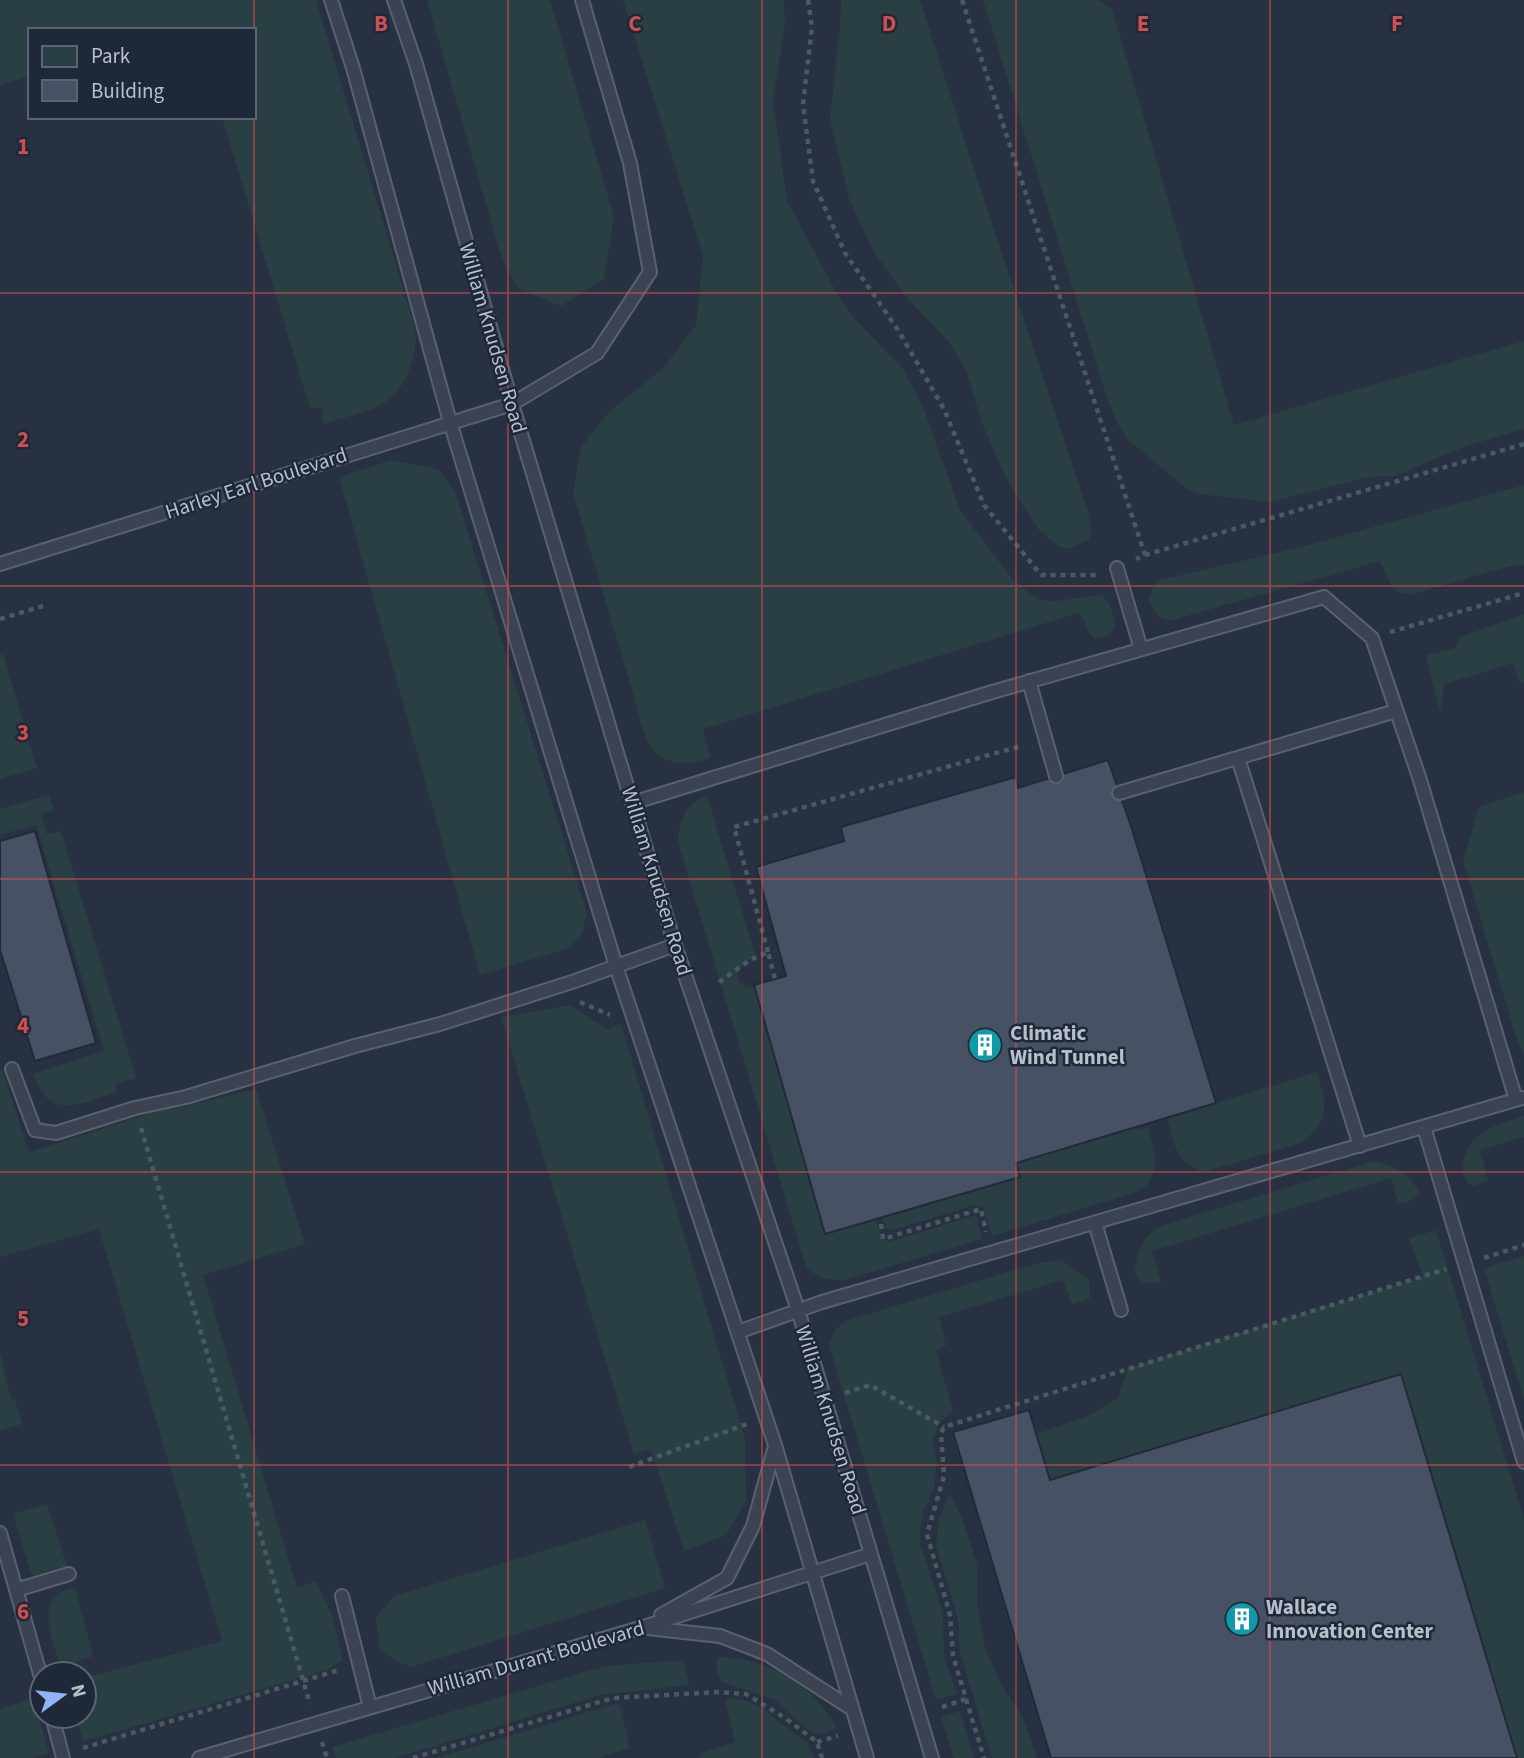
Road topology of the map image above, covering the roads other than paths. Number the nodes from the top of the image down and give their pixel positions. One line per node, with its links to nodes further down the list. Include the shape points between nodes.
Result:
1 (331, 0): 5 (lane)
2 (394, 0): 4 (lane, William Knudsen Road)
3 (582, 0): 4 (lane, Harley Earl Boulevard, via 630,163 649,272 597,353)
4 (512, 404): 5 (lane, Harley Earl Boulevard); 14 (lane, William Knudsen Road)
5 (450, 422): 6 (lane, Harley Earl Boulevard); 16 (lane)
6 (0, 564)
7 (1117, 568): 8 (lane)
8 (1141, 649): 9 (lane); 10 (lane, via 1324,597 1372,638)
9 (1029, 681): 12 (lane); 14 (lane)
10 (1396, 711): 11 (lane); 18 (lane)
11 (1238, 758): 13 (lane); 20 (lane)
12 (1056, 776)
13 (1119, 793)
14 (632, 803): 15 (lane, William Knudsen Road)
15 (675, 945): 16 (lane); 22 (lane, William Knudsen Road)
16 (616, 966): 17 (lane, via 440,1024 56,1133 35,1130); 24 (lane)
17 (12, 1069)
18 (1520, 1098): 19 (lane)
19 (1423, 1127): 20 (lane); 26 (lane)
20 (1360, 1146): 21 (lane)
21 (1095, 1223): 22 (lane); 23 (lane)
22 (799, 1310): 24 (lane); 28 (lane, William Knudsen Road)
23 (1121, 1311)
24 (738, 1332): 25 (lane)
25 (775, 1445): 30 (lane); 33 (lane, via 752,1526 727,1578)
26 (1524, 1462)
27 (0, 1533): 31 (lane)
28 (871, 1554): 30 (lane, William Durant Boulevard); 41 (lane, William Knudsen Road)
29 (69, 1574): 31 (lane)
30 (813, 1574): 33 (lane, William Durant Boulevard); 36 (lane)
31 (16, 1590): 34 (lane)
32 (342, 1596): 35 (lane)
33 (640, 1628): 35 (lane, William Durant Boulevard); 36 (lane, via 720,1636 767,1654)
34 (36, 1660)
35 (370, 1707): 39 (lane, William Durant Boulevard)
36 (852, 1709): 40 (lane)
37 (56, 1730): 38 (lane)
38 (63, 1756)
39 (199, 1758)
40 (867, 1758)
41 (932, 1758)

